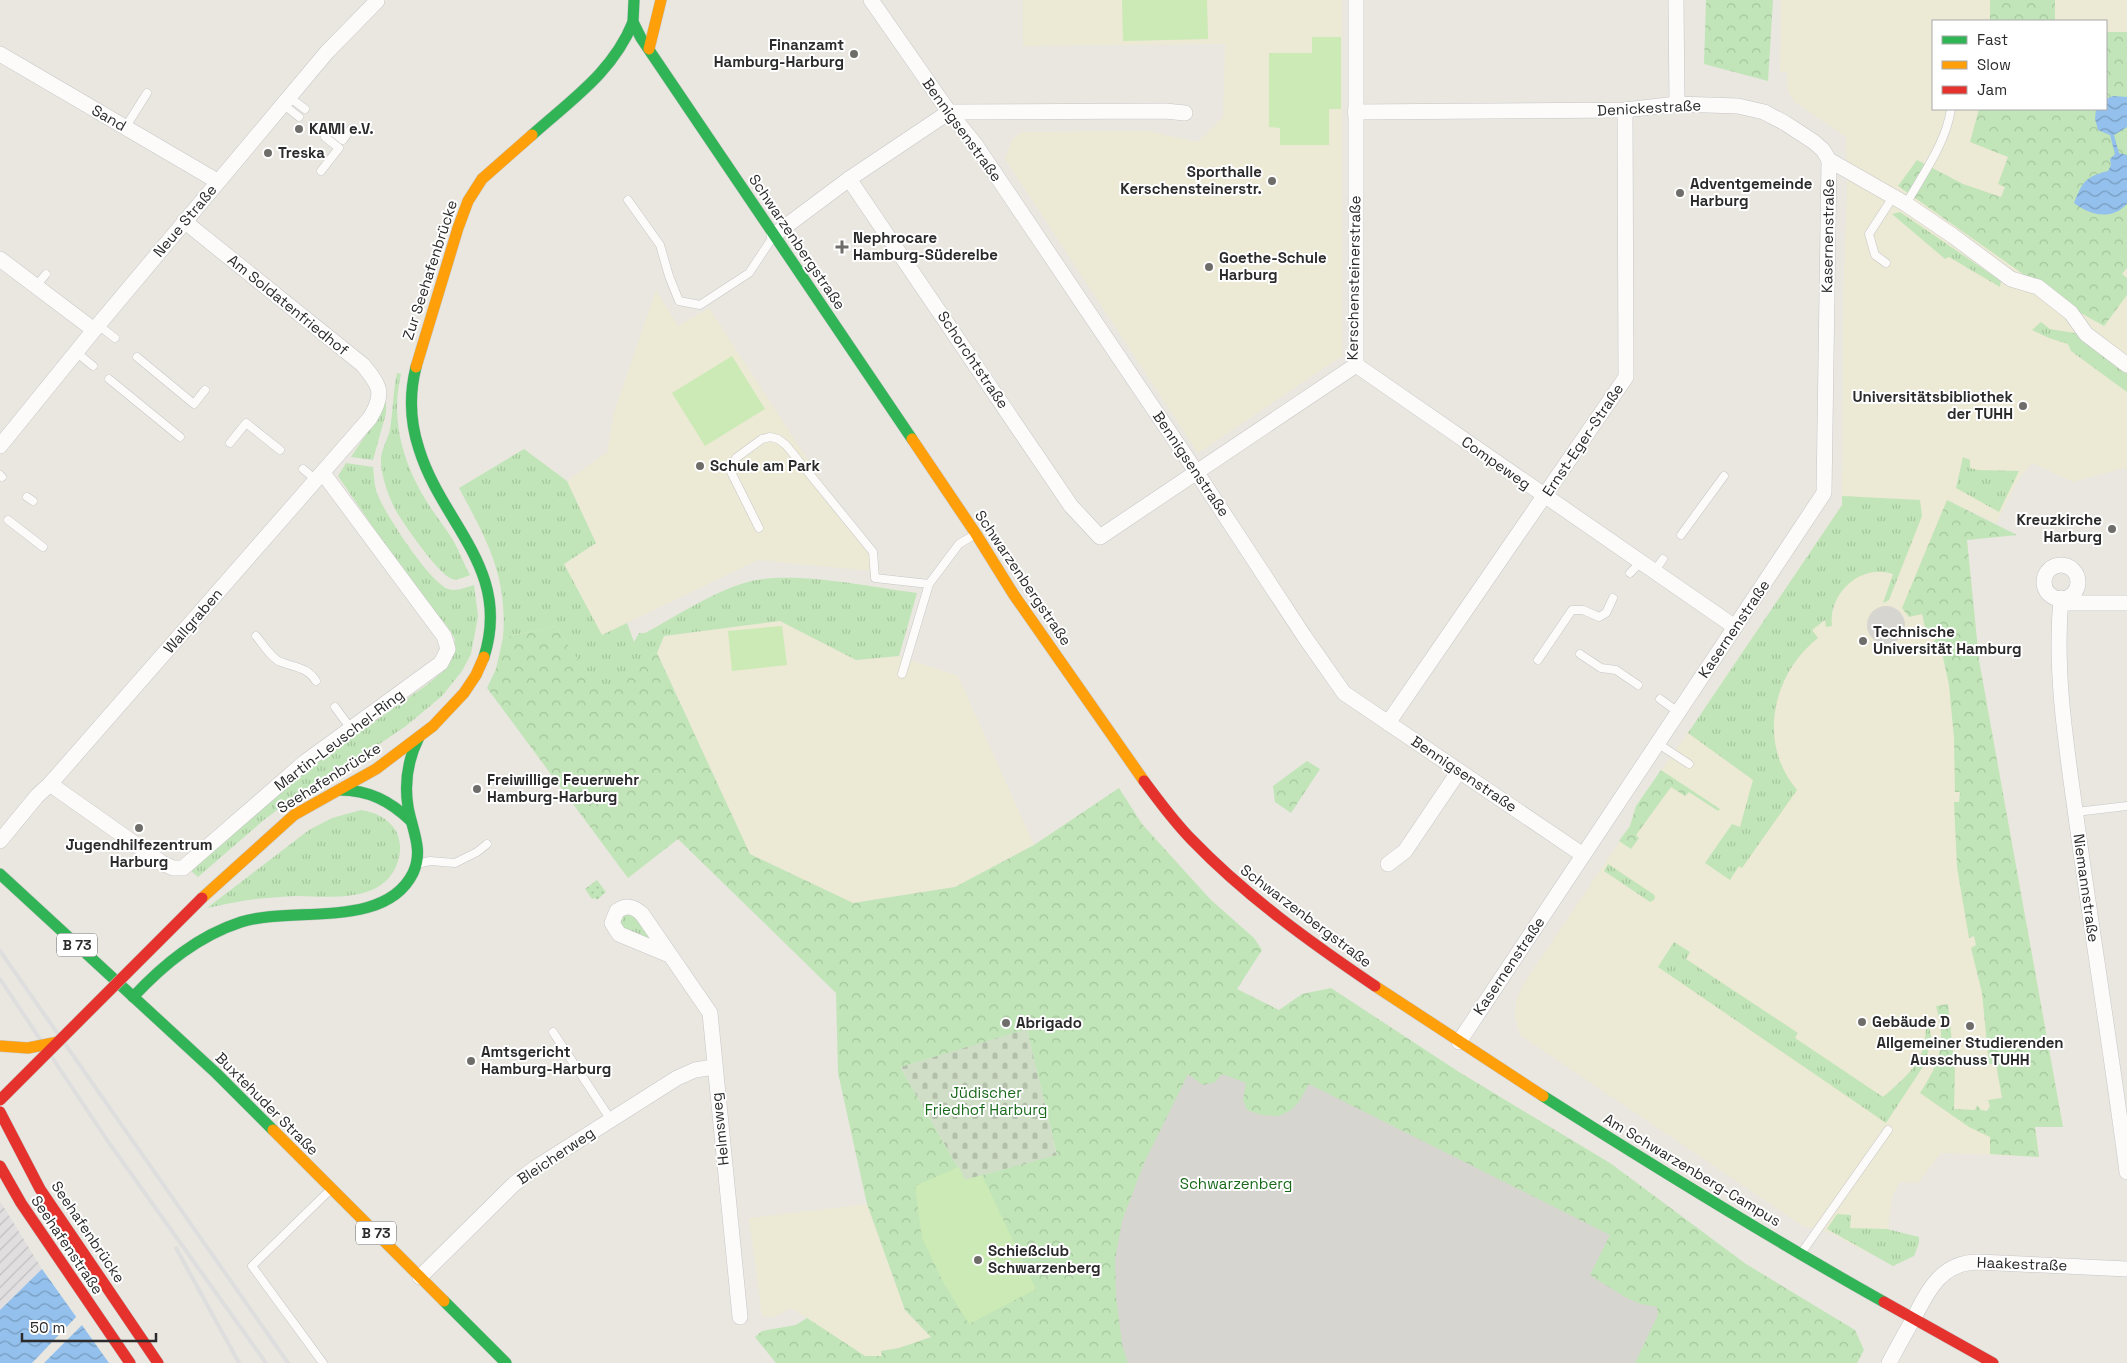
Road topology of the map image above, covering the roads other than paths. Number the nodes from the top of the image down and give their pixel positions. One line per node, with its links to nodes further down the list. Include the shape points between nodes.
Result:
1 (661, 0): 8 (main road)
2 (871, 0): 18 (street, Bennigsenstraße)
3 (1356, 0): 19 (street, Kerschensteinerstraße)
4 (1676, 0): 14 (street)
5 (633, 1): 7 (main road)
6 (377, 2): 13 (street, Neue Straße, via 338,39)
7 (633, 22): 8 (main road, Schwarzenbergstraße); 11 (main road, Zur Seehafenbrücke, via 625,42)
8 (645, 51): 33 (main road, Schwarzenbergstraße)
9 (0, 54): 22 (street, Sand)
10 (623, 61): 11 (main road, Zur Seehafenbrücke)
11 (605, 70): 54 (main road, Zur Seehafenbrücke, via 482,180 468,200 414,374 412,424)
12 (147, 92): 22 (lane)
13 (286, 100): 15 (lane); 21 (lane); 29 (street, Neue Straße)
14 (1677, 104): 16 (street, Denickestraße); 26 (street, Denickestraße, via 1738,106 1764,112 1814,142)
15 (305, 109)
16 (1625, 110): 19 (street, Denickestraße); 57 (street, Ernst-Eger-Straße, via 1626,377)
17 (1951, 110): 31 (lane, via 1937,150)
18 (949, 112): 20 (street); 28 (street); 53 (street, Bennigsenstraße, via 975,144)
19 (1355, 112): 42 (street, Kerschensteinerstraße)
20 (1185, 113)
21 (299, 117)
22 (125, 128): 29 (street, Sand)
23 (329, 129): 24 (lane, via 343,140)
24 (351, 129)
25 (325, 137): 27 (lane, via 339,148)
26 (1829, 160): 31 (street, Denickestraße); 71 (street, Kasernenstraße, via 1824,493)
27 (321, 171)
28 (849, 179): 33 (street); 62 (street, Schorchtstraße, via 1071,506)
29 (218, 181): 32 (street, Neue Straße)
30 (628, 200): 33 (lane, via 660,245 680,301 700,305 749,273)
31 (1900, 200): 35 (lane, via 1869,234 1875,255); 43 (street, Denickestraße, via 2011,279 2038,287 2071,313 2086,334)
32 (184, 222): 38 (street, Neue Straße); 47 (street, Am Soldatenfriedhof, via 363,365 378,386)
33 (774, 235): 60 (main road, Schwarzenbergstraße)
34 (0, 259): 37 (street)
35 (1886, 263)
36 (46, 274): 37 (lane)
37 (36, 286): 38 (street)
38 (96, 327): 39 (lane); 40 (street, Neue Straße)
39 (115, 338)
40 (76, 352): 44 (lane); 50 (street, Neue Straße)
41 (138, 357): 46 (lane, via 194,404)
42 (1356, 365): 53 (street, Kerschensteinerstraße); 57 (street, Compeweg)
43 (2127, 365)
44 (93, 366)
45 (109, 379): 48 (lane)
46 (205, 390)
47 (380, 396): 56 (street, Wallgraben, via 370,418)
48 (180, 437)
49 (230, 443): 51 (lane, via 246,424)
50 (0, 446)
51 (280, 450)
52 (303, 469): 56 (lane)
53 (1197, 473): 62 (street, Kerschensteinerstraße); 81 (street, Bennigsenstraße, via 1344,693)
54 (430, 475): 83 (main road, Seehafenbrücke, via 479,564 490,598 490,622 482,662 469,687 450,710)
55 (1724, 476): 61 (lane)
56 (319, 477): 82 (street, Martin-Leuschel-Ring, via 444,636 448,649 441,663); 88 (street, Wallgraben)
57 (1544, 497): 65 (street, Compeweg); 81 (street, Ernst-Eger-Straße)
58 (8, 520): 63 (lane)
59 (759, 528): 68 (lane, via 731,472 736,458 770,436 786,445 873,552 875,578)
60 (976, 534): 68 (lane, via 959,544); 104 (main road, Schwarzenbergstraße, via 1014,595 1135,770 1190,838 1271,912)
61 (1681, 535)
62 (1100, 537)
63 (42, 547)
64 (1663, 559): 66 (lane)
65 (1641, 562): 66 (street, Compeweg); 67 (lane)
66 (1654, 572): 71 (street, Compeweg)
67 (1630, 573)
68 (929, 584): 75 (lane)
69 (1613, 598): 74 (lane, via 1606,613 1599,617 1583,610 1572,610)
70 (2127, 603): 92 (street, Niemannstraße, via 2060,601 2061,695)
71 (1735, 627): 80 (street, Kasernenstraße)
72 (256, 636): 76 (lane, via 279,662 302,668)
73 (1580, 654): 77 (lane, via 1601,668 1616,670)
74 (1538, 660)
75 (902, 674)
76 (316, 681)
77 (1638, 685)
78 (1660, 699): 80 (lane)
79 (335, 707): 82 (lane)
80 (1678, 712): 84 (street, Kasernenstraße)
81 (1388, 723): 87 (street, Bennigsenstraße)
82 (351, 729): 88 (street, Martin-Leuschel-Ring, via 305,762 178,869 162,863)
83 (419, 737): 86 (main road, Seehafenbrücke); 93 (main road, via 407,767 406,794)
84 (1657, 743): 85 (lane); 96 (street, Kasernenstraße)
85 (1689, 764)
86 (379, 765): 89 (main road, Seehafenbrücke); 90 (main road, via 375,779)
87 (1459, 771): 96 (street, Bennigsenstraße); 98 (street, via 1405,851)
88 (50, 784): 94 (street, Wallgraben)
89 (340, 790): 90 (main road, via 355,790); 103 (main road, Seehafenbrücke, bridge, via 288,820 202,898)
90 (383, 798): 93 (main road)
91 (2127, 806): 92 (lane)
92 (2076, 812): 112 (street, Niemannstraße)
93 (411, 821): 97 (main road, via 418,849)
94 (0, 841)
95 (487, 844): 97 (lane, via 455,863 430,861)
96 (1583, 855): 104 (street, Kasernenstraße)
97 (416, 864): 101 (main road, via 401,891 374,907 350,913 262,917 203,937 162,966)
98 (1388, 864)
99 (0, 874): 101 (main road, Buxtehuder Straße / B 73)
100 (667, 954): 106 (street, Helmsweg, via 710,1013)
101 (134, 998): 113 (main road, Buxtehuder Straße / B 73, via 216,1073)
102 (553, 1032): 109 (lane)
103 (58, 1042): 105 (main road, bridge, via 28,1048); 107 (main road, Seehafenbrücke, bridge)
104 (1458, 1042): 114 (main road, Am Schwarzenberg-Campus)
105 (0, 1046)
106 (714, 1067): 109 (street, Bleicherweg, via 695,1070 677,1078); 117 (street, Helmsweg)
107 (0, 1100)
108 (0, 1112): 120 (main road, Seehafenbrücke, via 40,1189)
109 (611, 1120): 116 (street, Bleicherweg, via 514,1184)
110 (1888, 1130): 114 (lane)
111 (0, 1166): 119 (main road, Seehafenstraße, via 21,1204)
112 (2127, 1172)
113 (332, 1189): 116 (main road, Buxtehuder Straße / B 73); 121 (lane, via 252,1266)
114 (1801, 1254): 118 (main road, Am Schwarzenberg-Campus)
115 (2127, 1269): 118 (street, Haakestraße, via 1967,1262 1937,1278)
116 (420, 1277): 122 (main road, Buxtehuder Straße / B 73)
117 (740, 1318)
118 (1913, 1318): 123 (street, Haakestraße); 124 (main road, Am Schwarzenberg-Campus)
119 (130, 1363)
120 (158, 1363)
121 (323, 1363)
122 (506, 1363)
123 (1889, 1363)
124 (1993, 1363)

